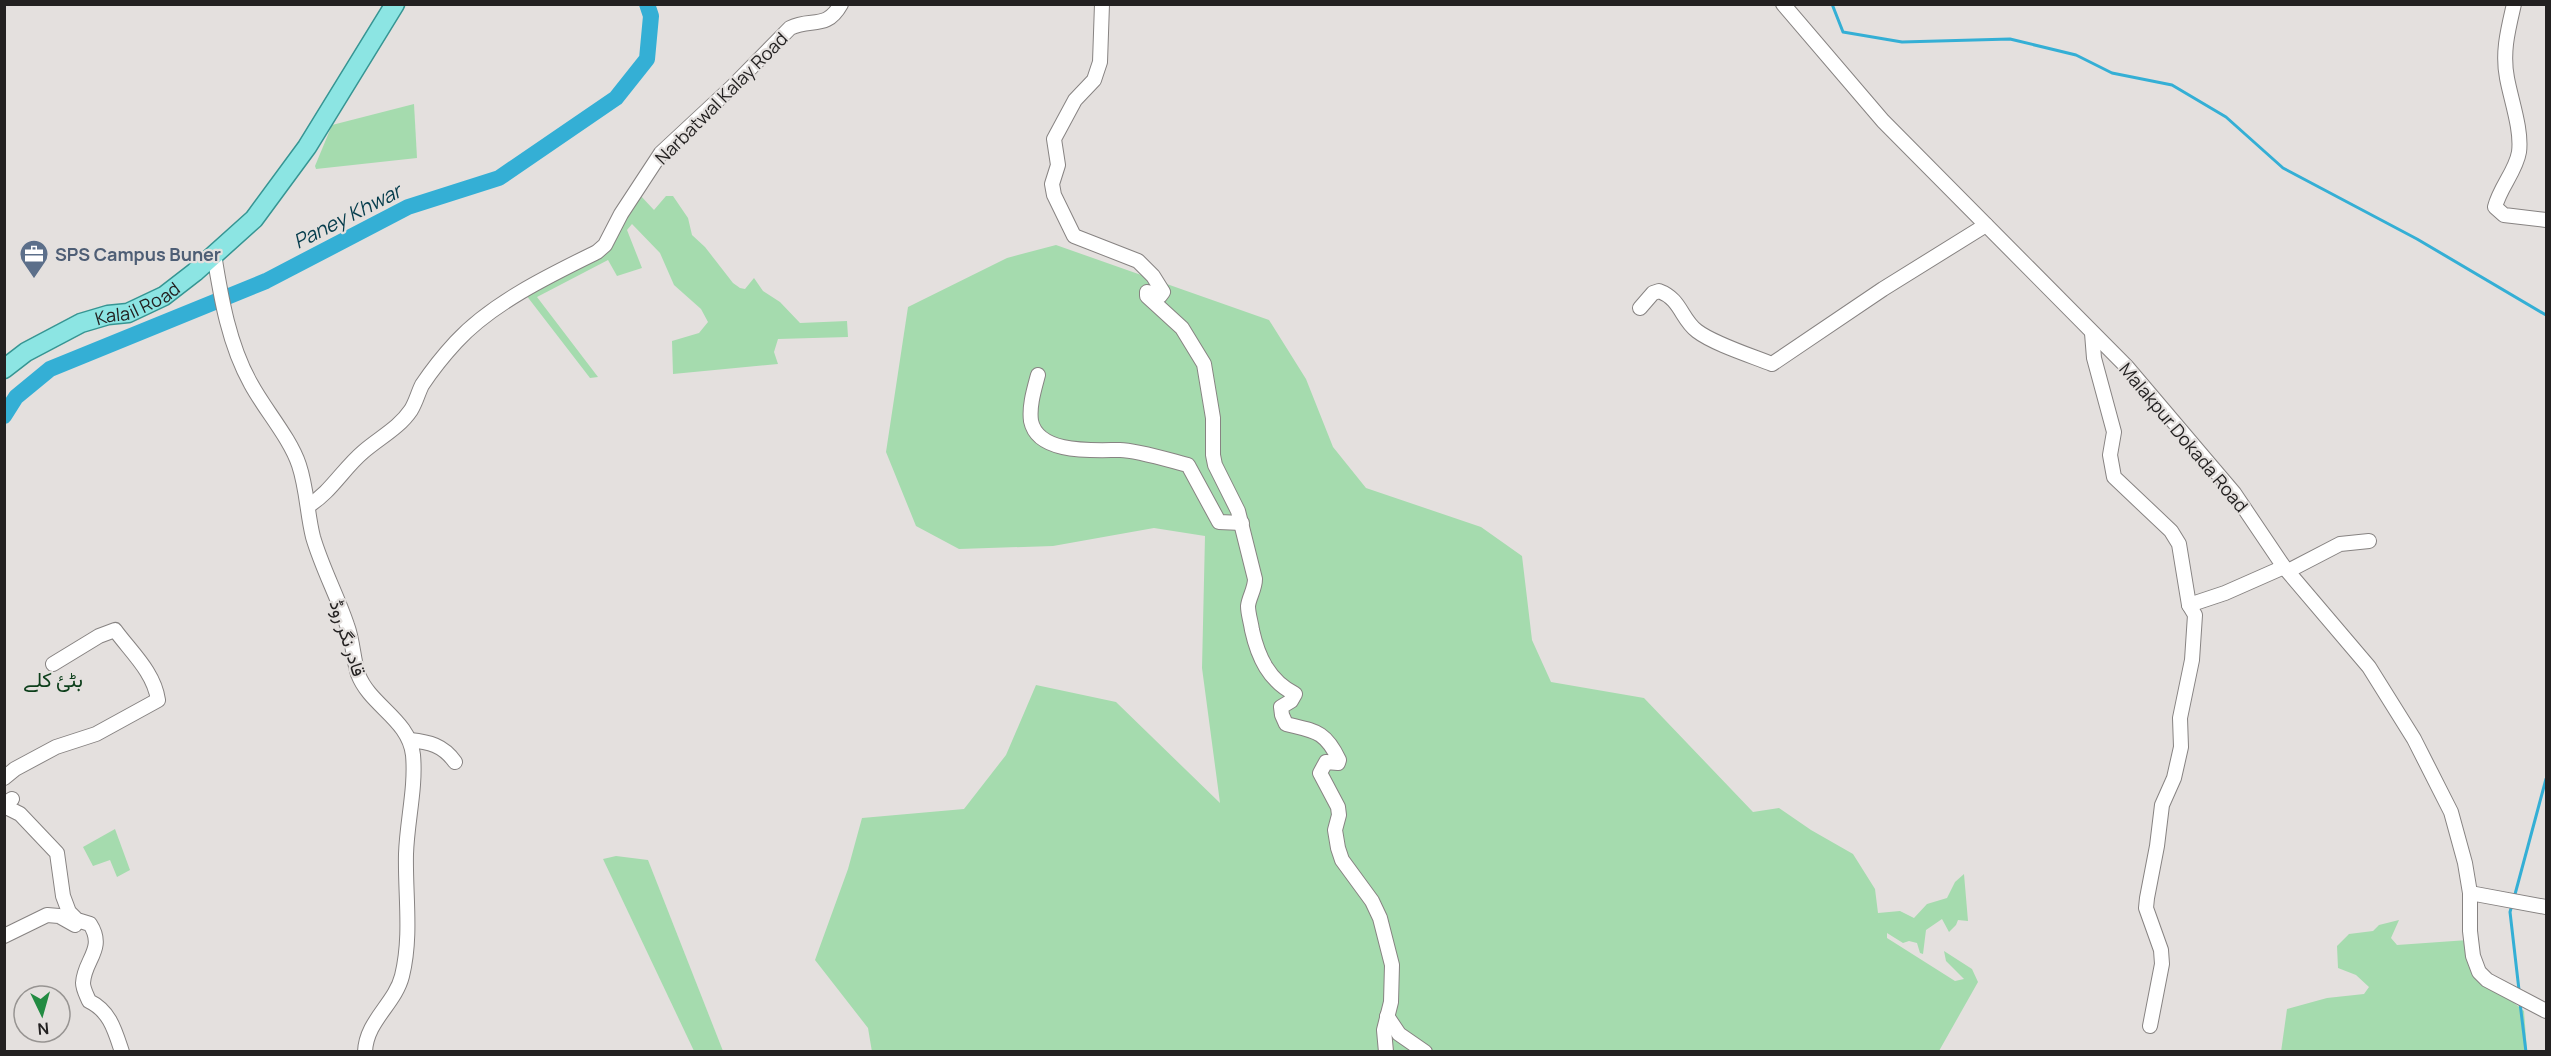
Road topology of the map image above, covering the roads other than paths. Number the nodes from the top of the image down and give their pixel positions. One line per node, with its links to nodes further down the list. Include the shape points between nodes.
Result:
1 (395, 4): 8 (main road, Kalail Road, via 308,147 254,219)
2 (842, 4): 13 (street, Narbatwal Kalay Road, via 831,18 790,28 661,153 597,252 540,280 474,325 436,365 411,410)
3 (1102, 4): 14 (street, via 1101,56 1094,80 1075,100 1054,139 1058,165 1052,184 1054,195 1074,236 1138,261 1153,276 1163,292 1160,296 1147,292 1147,296 1182,328 1200,354 1213,418 1215,465)
4 (1783, 4): 7 (street, Malakpur Dokada Road, via 1883,121)
5 (2514, 4): 6 (street, via 2504,48 2519,151 2495,207 2504,215)
6 (2547, 220)
7 (1986, 225): 9 (street, via 1772,364 1697,331 1671,295 1653,293); 10 (street, Malakpur Dokada Road)
8 (214, 254): 11 (main road, Kalail Road, via 164,296 128,313 81,323 26,352); 13 (street, قادر نگر روڈ, via 238,359 299,464)
9 (1640, 308)
10 (2092, 333): 16 (street, Malakpur Dokada Road, via 2127,367 2234,493); 17 (street, via 2094,358 2114,432 2110,455 2114,477 2150,509 2180,544)
11 (4, 369)
12 (1038, 375): 14 (street, via 1031,419 1041,438 1080,450 1132,452 1188,465 1219,522)
13 (308, 506): 19 (street, قادر نگر روڈ, via 322,567 348,627 359,675 368,692)
14 (1242, 523): 28 (street, via 1255,579 1248,606 1254,639 1267,671 1280,686 1295,694 1281,706 1282,716 1286,724 1310,728 1325,738 1339,760 1326,762 1320,773 1338,807 1335,830 1342,860 1372,901 1383,930 1392,965 1393,987)
15 (2369, 541): 16 (street, via 2340,544)
16 (2286, 569): 17 (street); 23 (street, Malakpur Dokada Road, via 2369,667 2414,739 2451,812)
17 (2189, 605): 29 (street, via 2195,615 2192,660 2180,718 2181,747 2162,805 2146,898 2162,964)
18 (53, 664): 21 (street, via 115,630 144,667 156,687 158,700 96,734 56,747)
19 (410, 740): 20 (street, via 428,741 447,751); 31 (street, via 413,797 406,852 408,916 403,974 398,991 369,1030)
20 (455, 762)
21 (4, 777)
22 (12, 799): 25 (street, via 4,804 20,814 57,853 69,912 77,921)
23 (2470, 893): 24 (street); 27 (street, Malakpur Dokada Road, via 2470,932 2479,972)
24 (2547, 907)
25 (88, 923): 26 (street, via 78,927 59,916 47,915); 30 (street, via 97,940 84,989 89,1001 110,1018)
26 (4, 936)
27 (2547, 1011)
28 (1387, 1016): 32 (street); 33 (street, via 1399,1034)
29 (2150, 1026)
30 (122, 1052)
31 (365, 1052)
32 (1386, 1052)
33 (1425, 1052)

